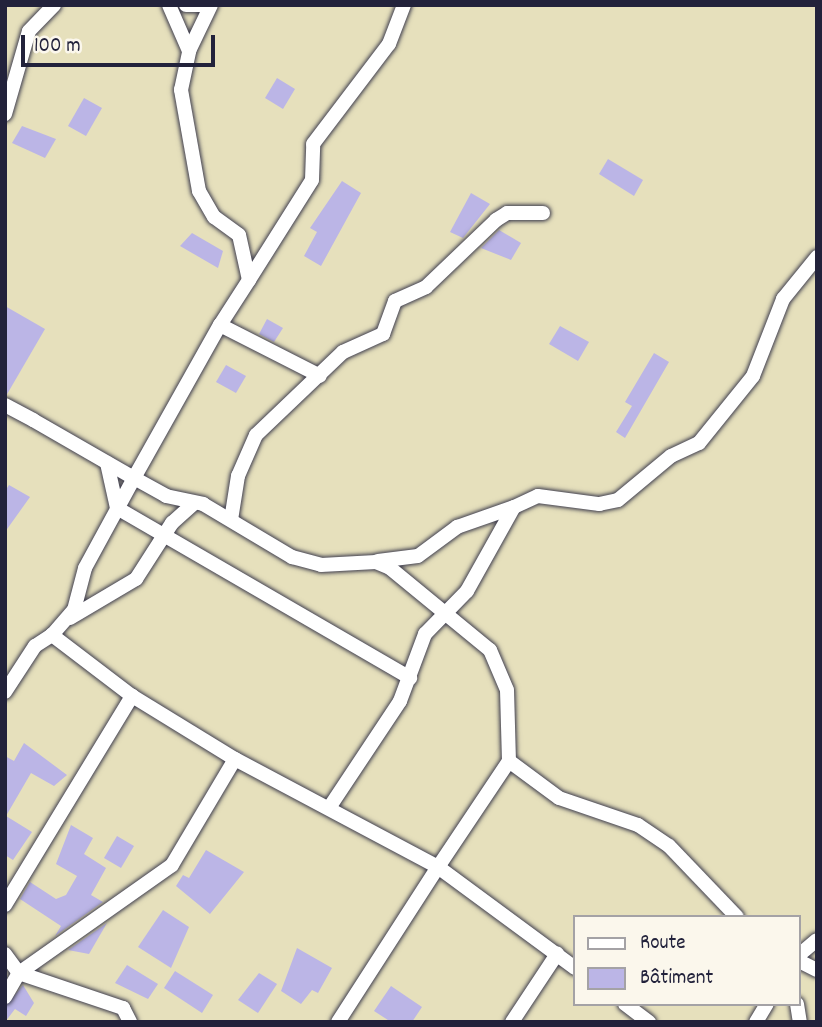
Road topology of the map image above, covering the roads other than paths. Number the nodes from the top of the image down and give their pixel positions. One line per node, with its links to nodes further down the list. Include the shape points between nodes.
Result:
1 (54, 5): 8 (street, via 29,31)
2 (169, 5): 7 (street)
3 (186, 5): 4 (street)
4 (201, 5)
5 (211, 5): 7 (street)
6 (404, 5): 11 (street, via 389,44 313,144 312,180)
7 (189, 51): 11 (street, via 181,90 199,191 214,217 239,235)
8 (5, 114)
9 (543, 213): 13 (street, via 507,213 496,220 426,287 395,301 383,334 344,352)
10 (817, 257): 18 (street, via 783,299 753,376 699,443 671,456 618,500 599,504 538,496)
11 (249, 280): 12 (street)
12 (220, 325): 13 (street); 16 (street)
13 (320, 376): 20 (street, via 256,435 238,476)
14 (5, 405): 15 (street)
15 (107, 463): 16 (street); 19 (street)
16 (134, 478): 17 (street); 19 (street)
17 (194, 503): 20 (street); 21 (street)
18 (514, 507): 22 (street, via 457,527 418,556); 23 (street, via 467,591)
19 (117, 509): 21 (street); 24 (street, via 85,568)
20 (231, 520): 22 (street, via 311,564)
21 (167, 535): 24 (street, via 136,579); 26 (street)
22 (376, 562): 23 (street)
23 (443, 609): 26 (street, via 418,648); 30 (street, via 491,650 507,690)
24 (67, 620): 25 (street)
25 (52, 635): 27 (street, via 35,646); 28 (street)
26 (410, 678): 31 (street)
27 (5, 692)
28 (132, 696): 29 (street); 33 (street)
29 (235, 759): 31 (street); 42 (street, via 172,865)
30 (509, 761): 32 (street); 34 (street, via 559,798 628,821 669,846)
31 (329, 808): 32 (street)
32 (438, 867): 37 (street); 47 (street)
33 (5, 905)
34 (735, 915)
35 (817, 940): 38 (street)
36 (5, 954): 42 (street)
37 (557, 954): 40 (street); 48 (street)
38 (801, 956)
39 (801, 959): 41 (street)
40 (574, 967)
41 (817, 970)
42 (19, 973): 43 (street); 46 (street, via 123,1008)
43 (5, 997)
44 (628, 1006): 49 (street)
45 (766, 1006): 50 (street)
46 (130, 1022)
47 (338, 1022)
48 (512, 1022)
49 (649, 1022)
50 (756, 1022)

